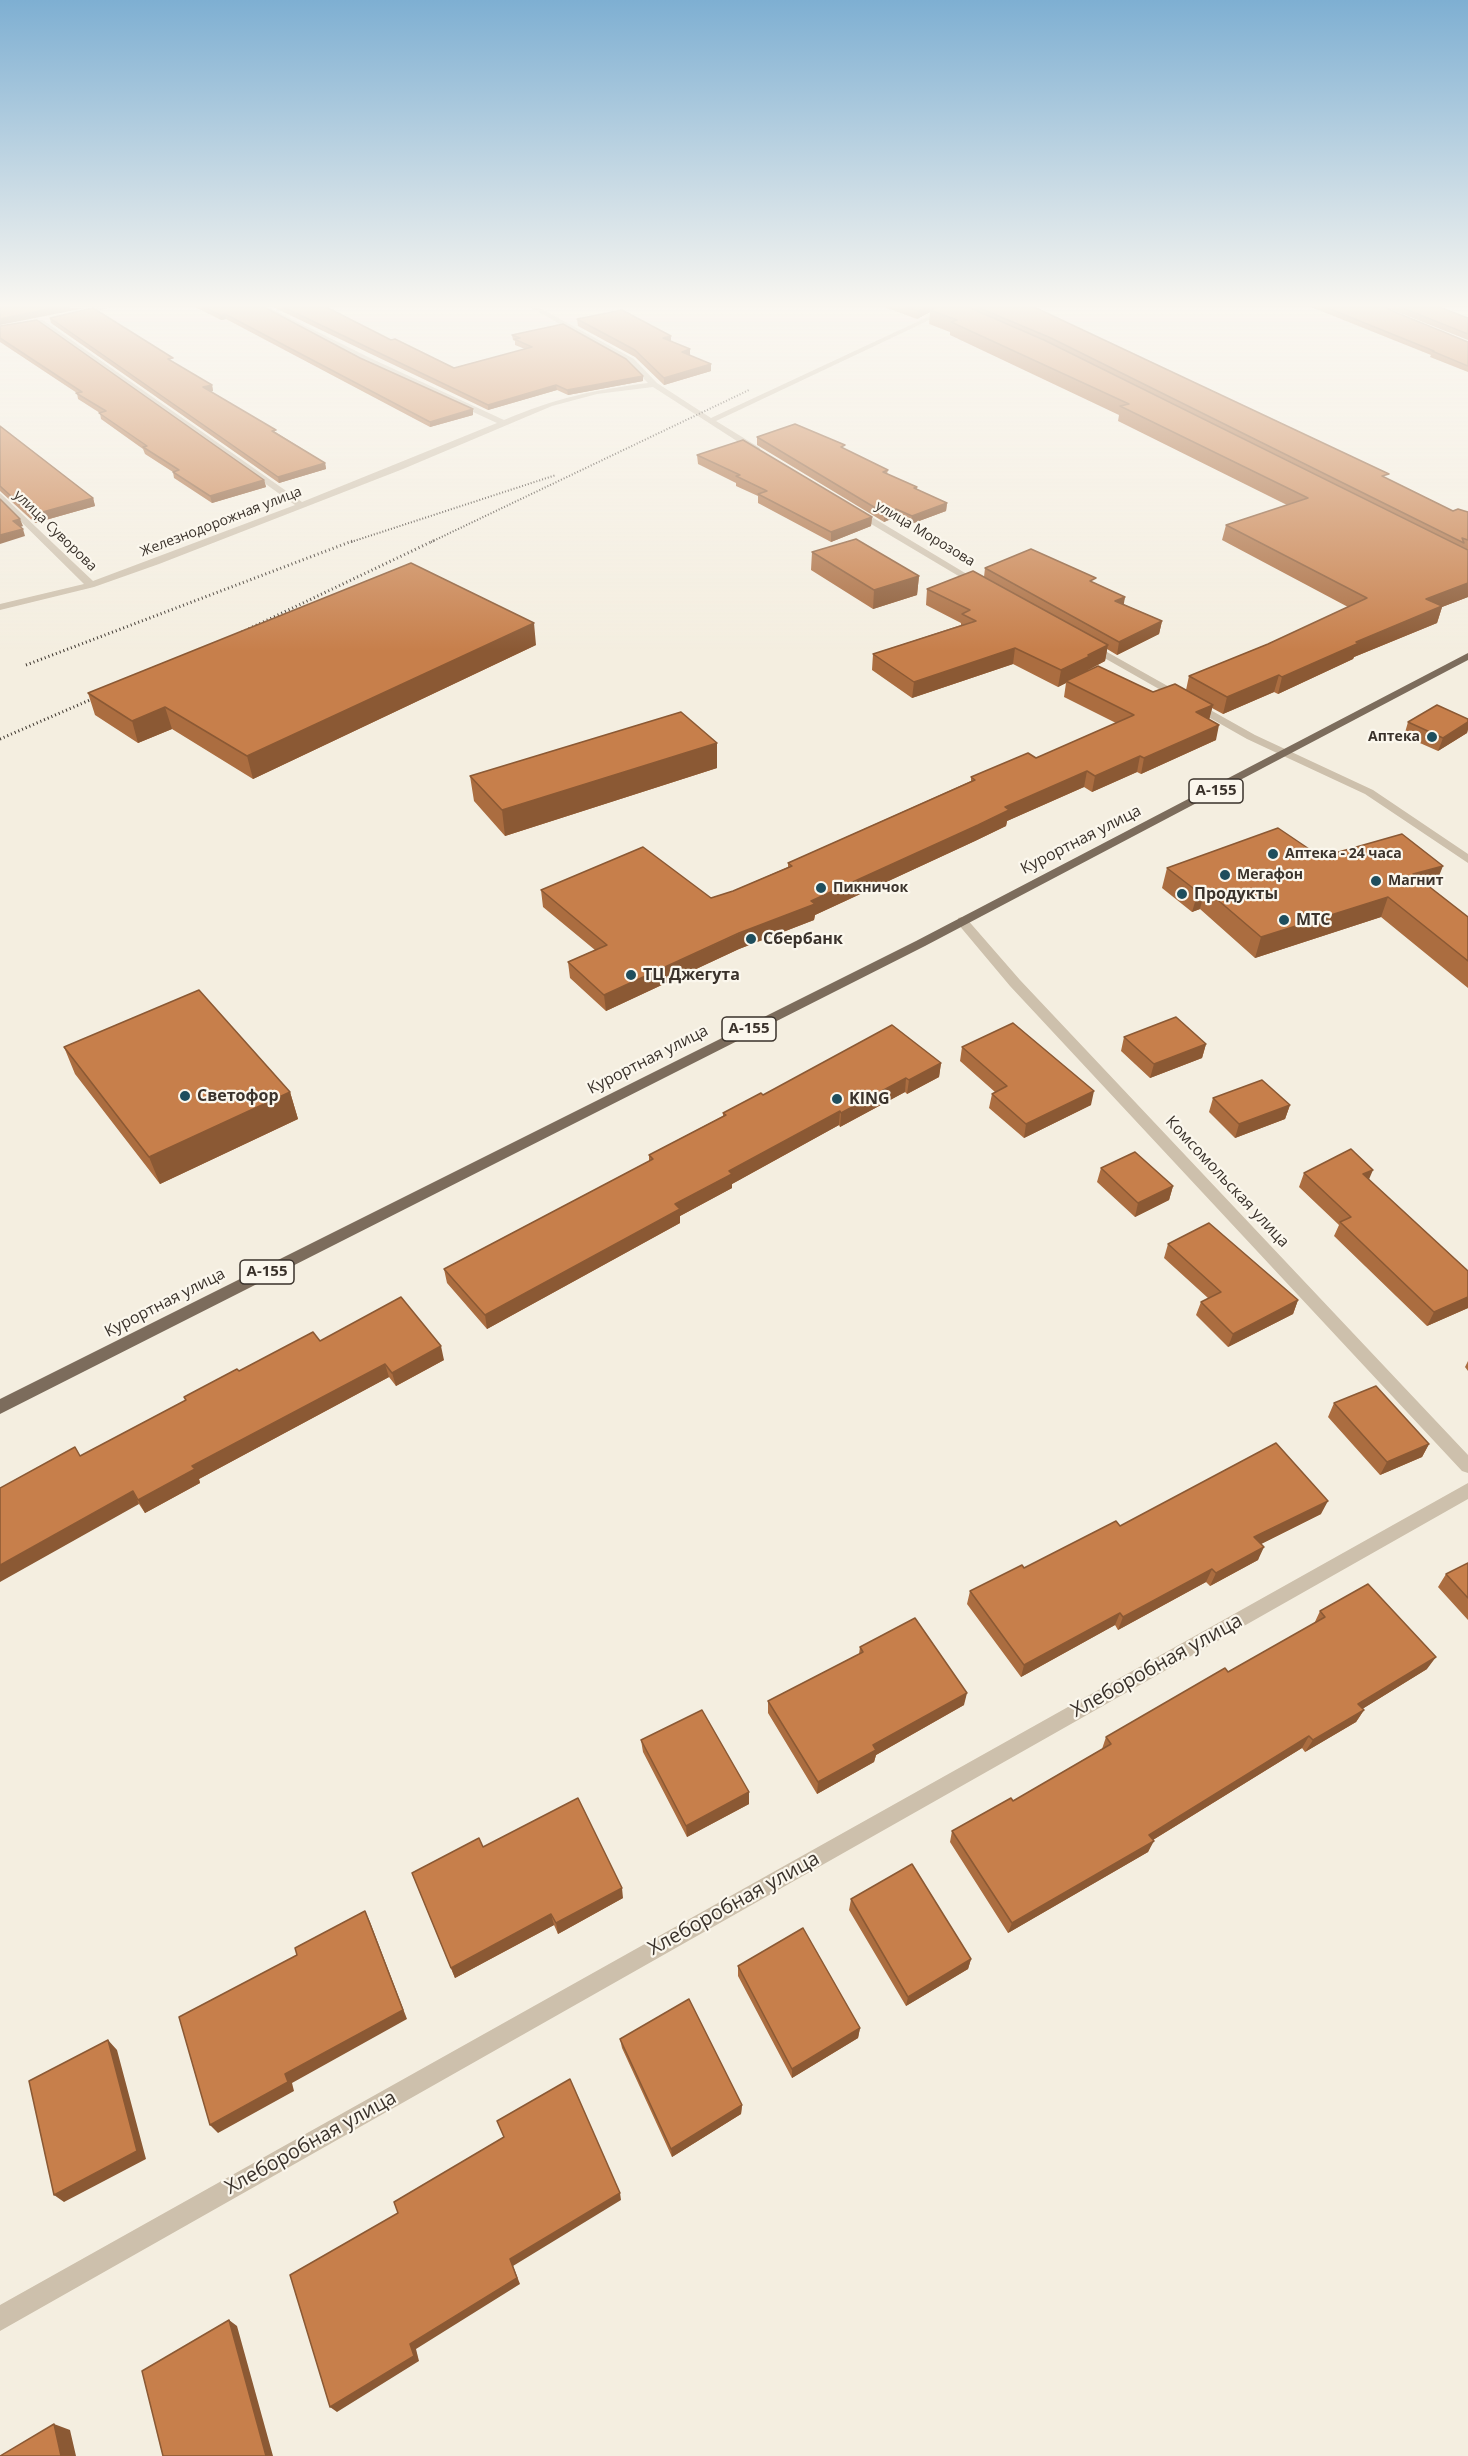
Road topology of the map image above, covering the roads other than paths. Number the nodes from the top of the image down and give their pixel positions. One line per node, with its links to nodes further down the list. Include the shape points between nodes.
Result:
1 (183, 422): 8 (street)
2 (500, 422): 5 (street)
3 (506, 422): 5 (street, Железнодорожная улица)
4 (711, 422): 6 (street)
5 (503, 423): 8 (street, Железнодорожная улица)
6 (769, 457)
7 (0, 496): 10 (street, улица Суворова)
8 (300, 505): 10 (street, Железнодорожная улица)
9 (847, 505): 11 (street, улица Морозова)
10 (91, 585): 12 (street, Железнодорожная улица)
11 (986, 588)
12 (0, 607)
13 (1078, 640): 15 (street, via 1251,737)
14 (1468, 656): 15 (main road, Курортная улица / А-155)
15 (1289, 754): 16 (street, via 1369,792); 17 (main road, Курортная улица / А-155)
16 (1468, 859)
17 (962, 921): 18 (main road, Курортная улица / А-155); 19 (street, Комсомольская улица, via 1015,983)
18 (0, 1407)
19 (1468, 1466)
20 (1468, 1490): 21 (street, Хлеборобная улица)
21 (0, 2319)

